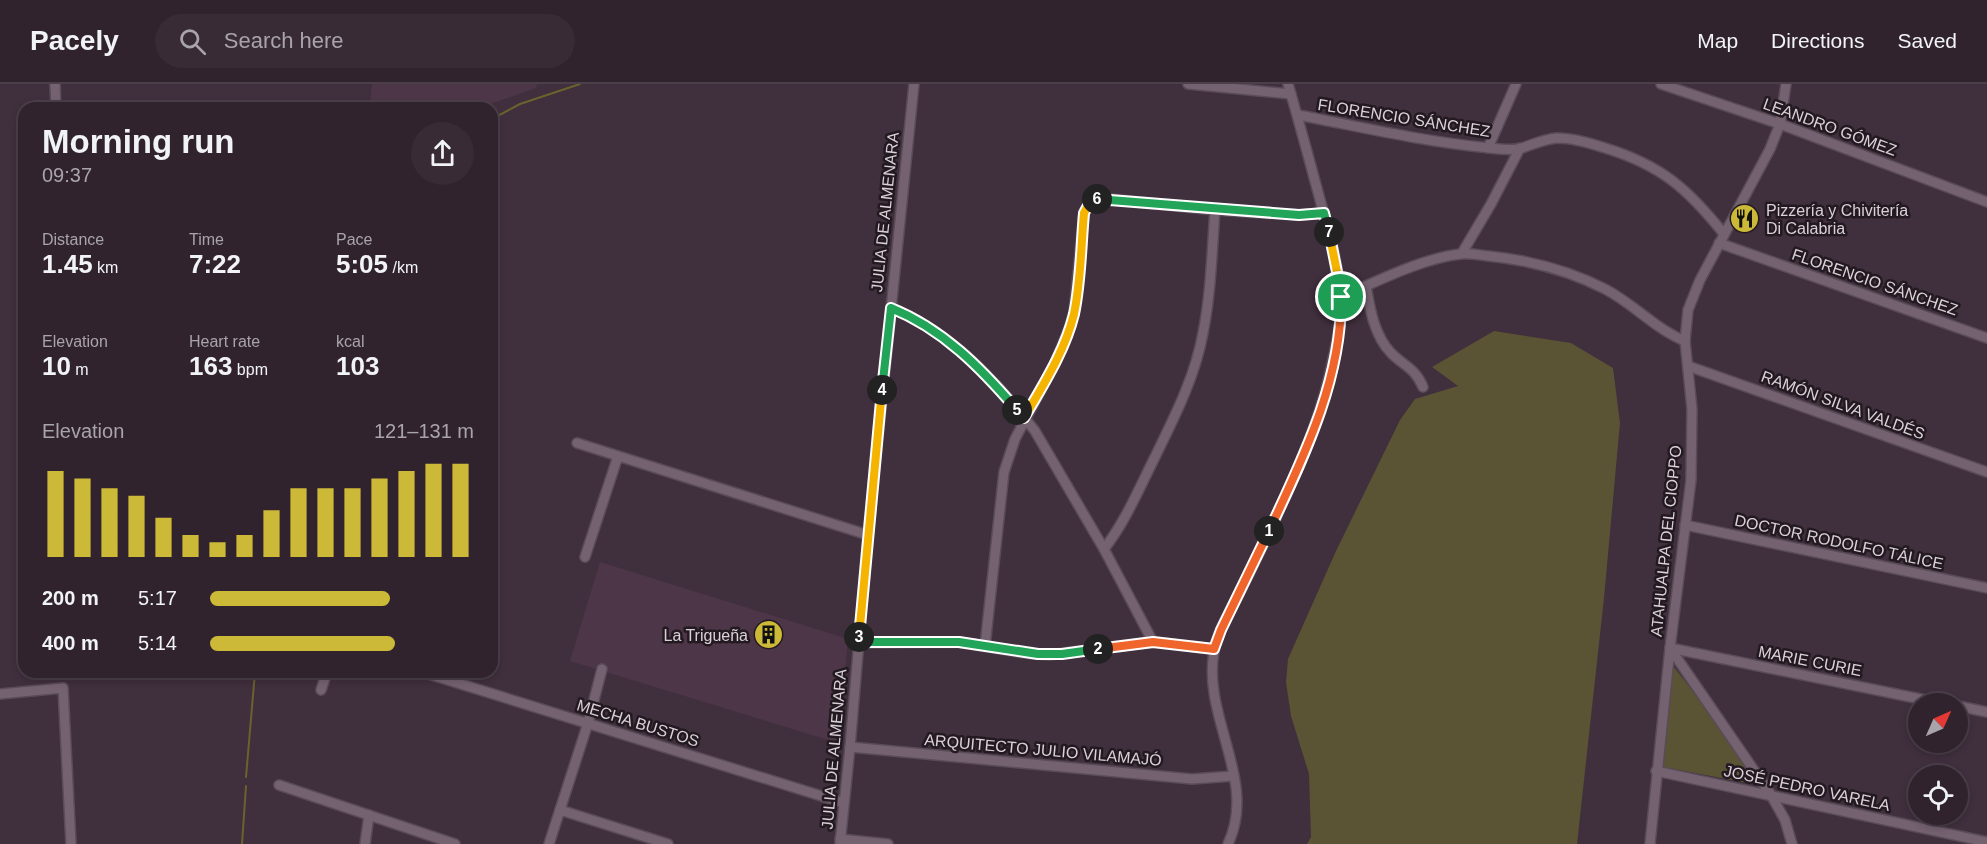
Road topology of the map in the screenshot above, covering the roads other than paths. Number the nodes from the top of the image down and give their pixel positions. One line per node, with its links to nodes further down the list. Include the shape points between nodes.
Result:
1 (55, 84): 9 (street)
2 (914, 84): 21 (street, JULIA DE ALMENARA)
3 (1188, 84): 8 (street)
4 (1288, 84): 8 (street)
5 (1516, 84): 12 (street)
6 (1661, 84): 11 (street, LEANDRO GÓMEZ)
7 (1786, 84): 11 (street, ATAHUALPA DEL CIOPPO)
8 (1291, 94): 10 (street)
9 (56, 102)
10 (1298, 115): 12 (street, FLORENCIO SÁNCHEZ); 16 (street)
11 (1780, 124): 14 (street, LEANDRO GÓMEZ); 17 (street, ATAHUALPA DEL CIOPPO)
12 (1488, 148): 13 (street, FLORENCIO SÁNCHEZ)
13 (1520, 148): 17 (street, FLORENCIO SÁNCHEZ, via 1549,139 1572,139 1637,158 1674,181 1702,208); 18 (street)
14 (1987, 202)
15 (1215, 210): 16 (street); 26 (street, via 1100,198 1087,206 1069,329); 32 (street, via 1198,356 1187,389 1146,476)
16 (1324, 213): 20 (street)
17 (1721, 238): 22 (street, FLORENCIO SÁNCHEZ); 23 (street, ATAHUALPA DEL CIOPPO, via 1688,310)
18 (1462, 253): 19 (street); 23 (street, via 1533,262 1582,278 1608,291 1669,335)
19 (1366, 286): 20 (street); 25 (street, via 1379,337 1390,353 1415,372)
20 (1341, 297): 39 (street, via 1338,334 1319,418)
21 (891, 308): 26 (street, via 920,321 950,342); 31 (street, JULIA DE ALMENARA)
22 (1987, 338)
23 (1685, 341): 24 (street, ATAHUALPA DEL CIOPPO)
24 (1688, 366): 29 (street, RAMÓN SILVA VALDÉS); 30 (street, ATAHUALPA DEL CIOPPO, via 1693,443)
25 (1424, 387)
26 (1024, 418): 32 (street); 37 (street, via 1008,456 1001,488)
27 (577, 443): 28 (street)
28 (618, 456): 31 (street); 33 (street)
29 (1987, 472)
30 (1685, 525): 34 (street, DOCTOR RODOLFO TÁLICE); 38 (street, ATAHUALPA DEL CIOPPO)
31 (868, 535): 35 (street, JULIA DE ALMENARA)
32 (1104, 549): 36 (street)
33 (585, 557)
34 (1987, 588)
35 (858, 642): 37 (street, via 959,642); 49 (street, JULIA DE ALMENARA)
36 (1153, 642): 37 (street, via 1050,655); 39 (street)
37 (986, 646)
38 (1670, 648): 45 (street, MARIE CURIE); 50 (street, ATAHUALPA DEL CIOPPO); 53 (street)
39 (1214, 649): 51 (street, via 1212,675)
40 (602, 669): 48 (street)
41 (325, 678): 43 (street)
42 (442, 678): 48 (street, MECHA BUSTOS)
43 (321, 690)
44 (0, 694): 60 (street, via 63,688)
45 (1908, 696)
46 (1968, 708): 47 (street)
47 (1987, 712)
48 (588, 723): 54 (street, MECHA BUSTOS); 55 (street)
49 (850, 747): 51 (street, ARQUITECTO JULIO VILAMAJÓ, via 1192,779); 54 (street, JULIA DE ALMENARA)
50 (1656, 771): 53 (street, JOSÉ PEDRO VARELA); 67 (street, ATAHUALPA DEL CIOPPO)
51 (1234, 776): 66 (street, via 1236,812)
52 (279, 785): 56 (street)
53 (1771, 795): 57 (street, JOSÉ PEDRO VARELA); 68 (street, via 1785,819)
54 (844, 803): 58 (street, JULIA DE ALMENARA)
55 (560, 810): 63 (street); 64 (street)
56 (369, 815): 61 (street); 62 (street)
57 (1943, 832): 59 (street, JOSÉ PEDRO VARELA); 69 (street)
58 (840, 842): 65 (street)
59 (1987, 842)
60 (71, 844)
61 (365, 844)
62 (455, 844)
63 (549, 844)
64 (668, 844)
65 (888, 844)
66 (1228, 844)
67 (1650, 844)
68 (1792, 844)
69 (1942, 844)

